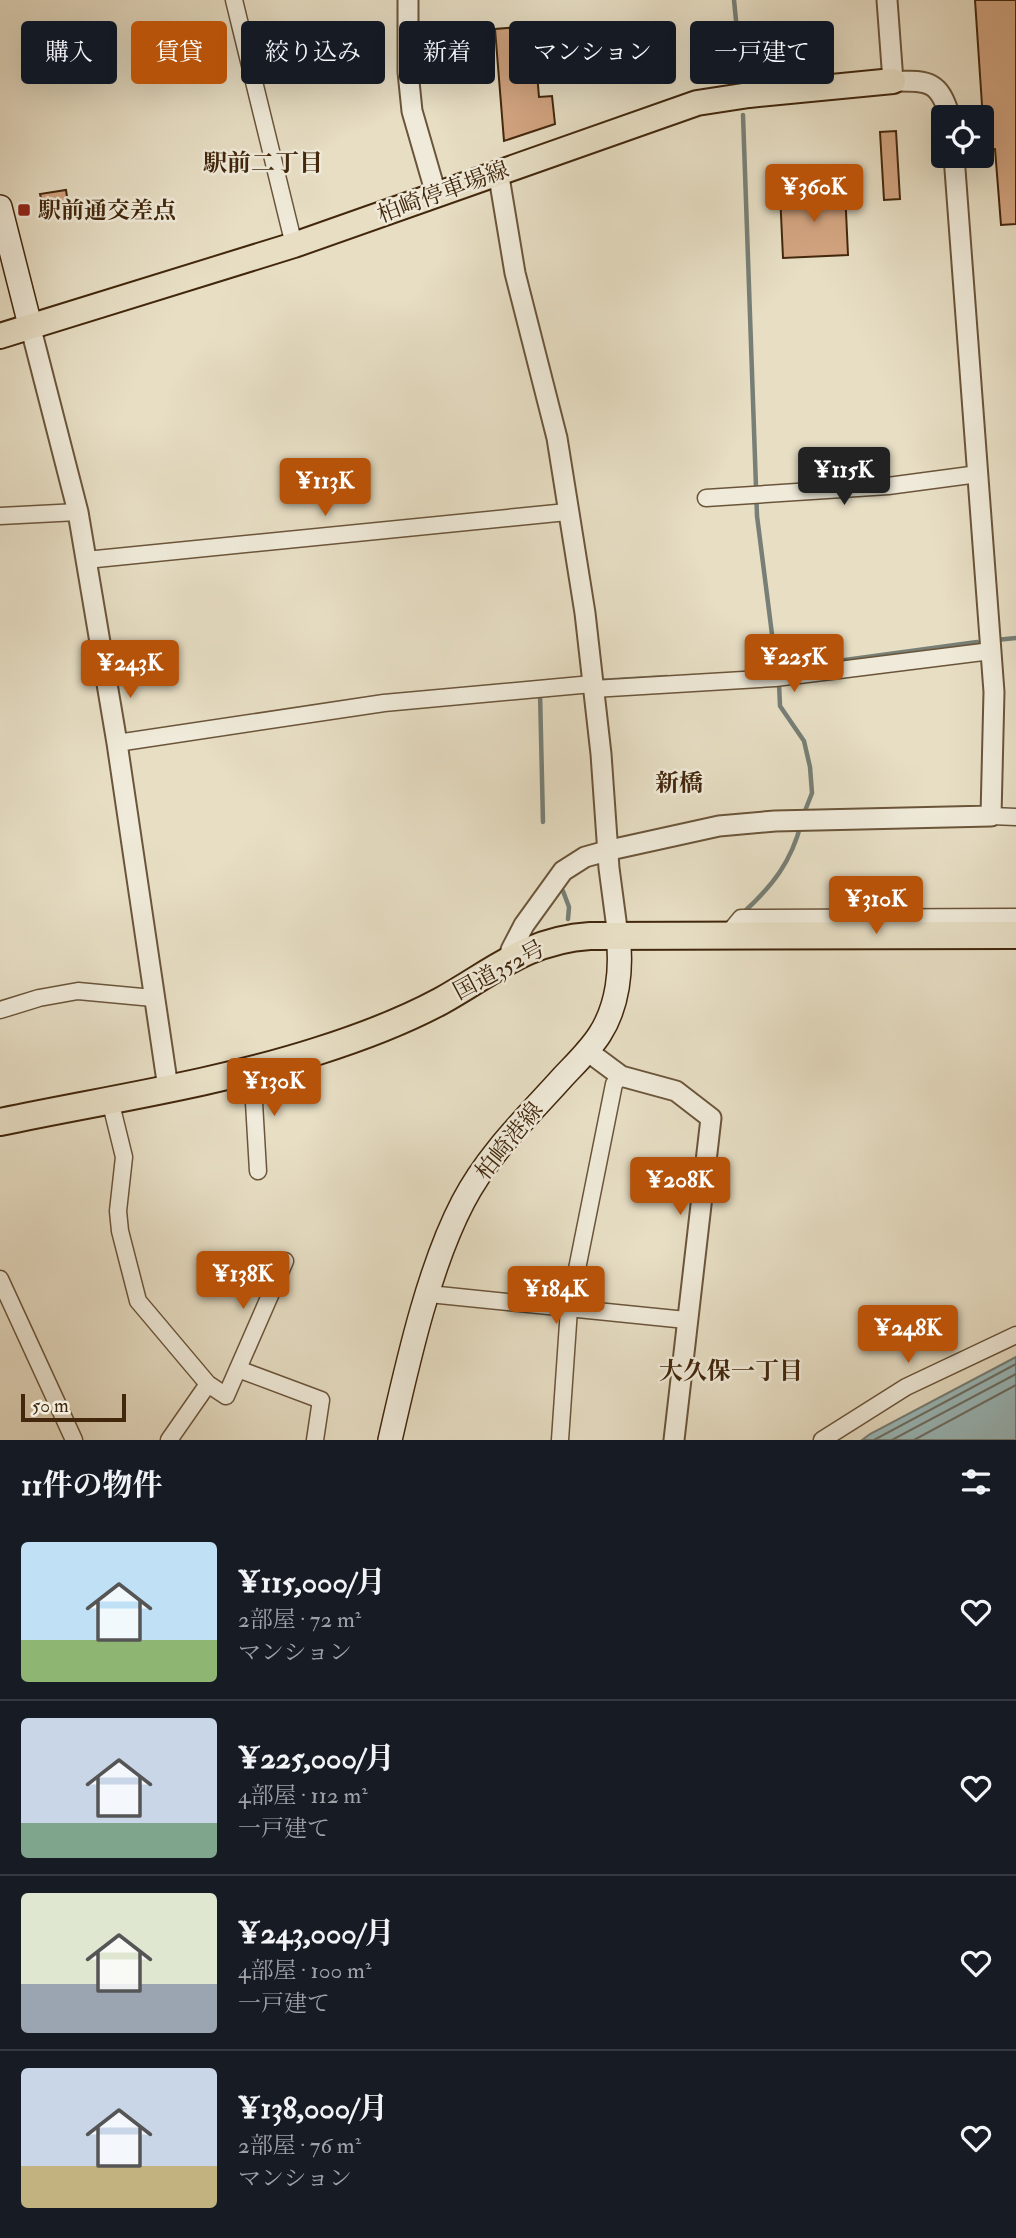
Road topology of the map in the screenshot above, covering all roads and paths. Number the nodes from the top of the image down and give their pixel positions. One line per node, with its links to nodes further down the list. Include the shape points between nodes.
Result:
1 (234, 0): 10 (street)
2 (408, 0): 8 (street, via 412,111)
3 (887, 0): 4 (street)
4 (893, 81): 5 (street, via 930,84 940,90); 7 (main road, 柏崎停車場線, via 697,103)
5 (946, 105)
6 (955, 168): 13 (street)
7 (498, 172): 8 (main road, 柏崎停車場線); 16 (street, via 515,273 557,438)
8 (436, 194): 10 (main road, 柏崎停車場線)
9 (0, 207): 11 (main road)
10 (294, 245): 11 (main road, 柏崎停車場線)
11 (30, 325): 12 (main road, 柏崎停車場線); 15 (street)
12 (0, 336)
13 (978, 474): 14 (street, via 888,486); 19 (street)
14 (706, 498)
15 (78, 512): 17 (street); 18 (street)
16 (567, 512): 18 (street); 20 (street)
17 (0, 516)
18 (86, 560): 21 (street)
19 (991, 651): 20 (street, via 775,678); 22 (street)
20 (593, 686): 21 (street, via 384,703); 24 (street)
21 (117, 743): 30 (street)
22 (991, 816): 23 (street); 24 (street, via 775,821 719,826)
23 (1016, 817)
24 (610, 850): 27 (street); 29 (street, via 585,857 563,872 524,925)
25 (1016, 917): 26 (street, via 741,918)
26 (727, 935): 27 (highway, 国道352号); 28 (highway, 国道352号)
27 (618, 936): 29 (highway, 国道352号, via 561,939); 32 (main road, 柏崎港線, via 621,958 614,1001 600,1034)
28 (1016, 936)
29 (511, 958): 33 (highway, 国道352号, via 418,1013 317,1052)
30 (153, 998): 31 (street, via 78,991); 35 (street)
31 (0, 1010)
32 (586, 1050): 34 (street); 41 (main road, 柏崎港線, via 480,1173 453,1221)
33 (252, 1068): 35 (highway, 国道352号); 38 (street)
34 (621, 1076): 43 (street, via 614,1084); 44 (street, via 676,1091 711,1118)
35 (168, 1088): 36 (highway, 国道352号)
36 (110, 1100): 37 (highway, 国道352号); 47 (street, via 124,1157 120,1231 138,1301)
37 (0, 1122)
38 (258, 1171)
39 (285, 1261): 46 (street)
40 (0, 1279): 42 (street)
41 (429, 1294): 43 (street); 51 (main road, 柏崎港線)
42 (3, 1299): 48 (street)
43 (569, 1309): 44 (street); 52 (street)
44 (686, 1320): 53 (street)
45 (1016, 1335): 54 (street, via 906,1387)
46 (238, 1369): 47 (street, via 226,1396); 50 (street, via 321,1400)
47 (208, 1384): 49 (street)
48 (75, 1440)
49 (169, 1440)
50 (315, 1440)
51 (390, 1440)
52 (560, 1440)
53 (674, 1440)
54 (822, 1440)

